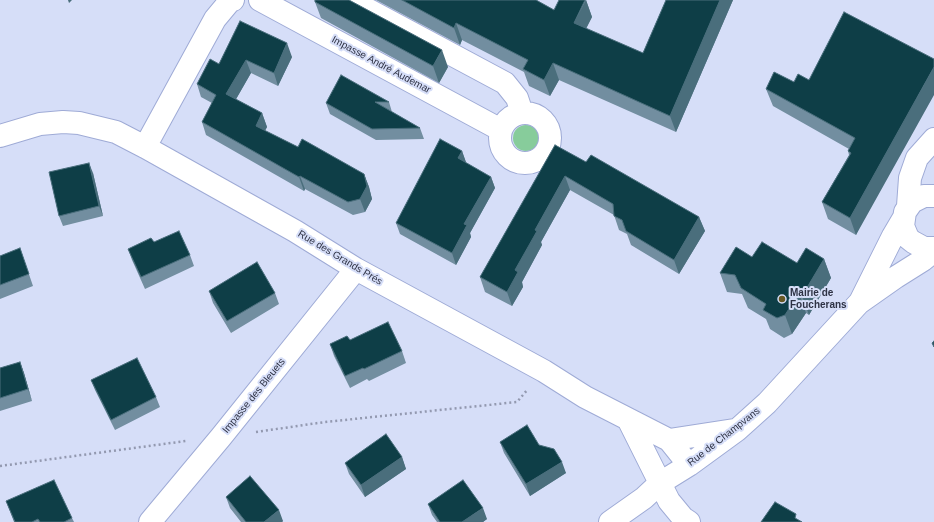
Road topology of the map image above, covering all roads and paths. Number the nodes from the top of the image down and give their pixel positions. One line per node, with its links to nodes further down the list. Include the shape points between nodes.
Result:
1 (233, 0): 8 (street, via 215,19)
2 (260, 0): 5 (street, Impasse André Audemar)
3 (350, 0): 4 (street, via 505,83 517,98)
4 (522, 113): 5 (street, via 510,118); 5 (street, via 534,114 550,131 549,147 540,159 523,164 507,157 500,141)
5 (501, 130)
6 (0, 136): 8 (street, Rue des Grands Prés, via 40,124 79,123 116,132)
7 (934, 139): 10 (street, via 917,158 910,178)
8 (145, 147): 12 (street, Rue des Grands Prés, via 295,231)
9 (934, 196): 10 (street, via 918,198)
10 (906, 213): 11 (street, via 905,232 913,242 924,248); 13 (street, Rue de Champvans)
11 (934, 249): 13 (street, Rue de Champvans, via 923,260)
12 (356, 269): 14 (street, Rue des Grands Prés); 17 (street, Impasse des Bleuets)
13 (859, 303): 16 (street, Rue de Champvans, via 767,403)
14 (544, 371): 15 (street, Rue des Grands Prés, via 585,397); 17 (path, via 517,402 325,422)
15 (628, 419): 18 (street, Rue des Grands Prés); 21 (street)
16 (737, 430): 18 (street); 19 (street, Rue de Champvans)
17 (221, 437): 20 (path); 22 (street, Impasse des Bleuets)
18 (669, 440): 19 (street, Rue des Grands Prés)
19 (689, 465): 21 (street, Rue de Champvans)
20 (0, 466)
21 (660, 483): 23 (street, Rue de Champvans); 24 (street, via 670,501)
22 (150, 522)
23 (610, 522)
24 (689, 522)

